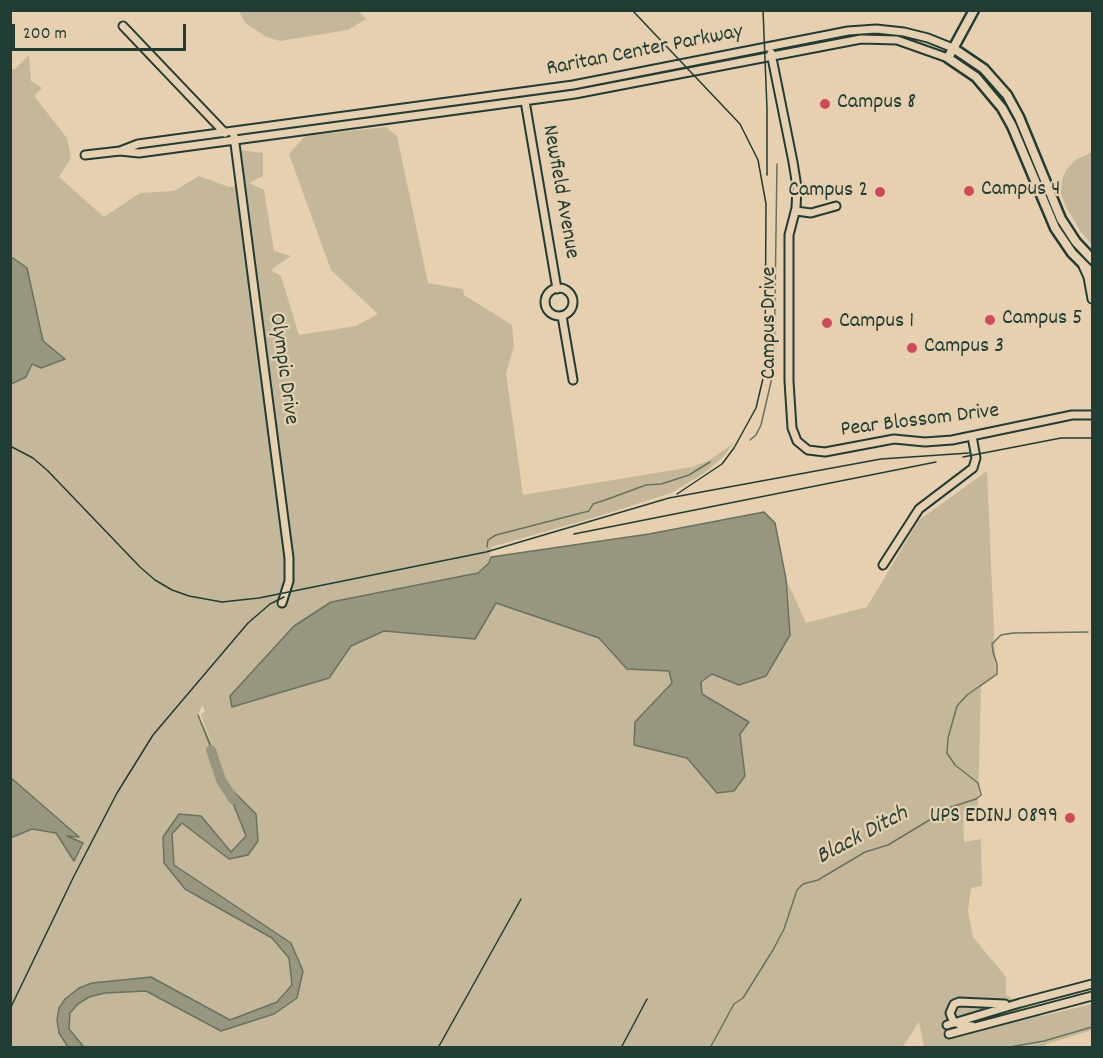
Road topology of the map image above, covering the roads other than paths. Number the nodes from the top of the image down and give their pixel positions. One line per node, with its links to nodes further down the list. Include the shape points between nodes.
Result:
1 (974, 10): 4 (street)
2 (123, 26): 9 (street)
3 (770, 46): 4 (street, Raritan Center Parkway, via 876,29 914,34); 5 (street, Campus Drive); 8 (street, Raritan Center Parkway, via 573,85)
4 (954, 48): 6 (street); 15 (street, Raritan Center Parkway, via 988,73 1010,99 1058,213)
5 (771, 56): 6 (street, Raritan Center Parkway, via 877,39 908,43); 7 (street, Raritan Center Parkway); 14 (street, Campus Drive, via 795,170)
6 (948, 58): 16 (street, Raritan Center Parkway, via 968,70 1002,108 1050,219)
7 (525, 101): 10 (street, Raritan Center Parkway); 18 (street, Newfield Avenue)
8 (234, 131): 9 (street, Raritan Center Parkway); 10 (street, Olympic Drive)
9 (225, 132): 10 (street); 11 (street, Raritan Center Parkway, via 138,144)
10 (234, 140): 11 (street, Raritan Center Parkway, via 139,153); 26 (street, Olympic Drive, via 289,558 289,581)
11 (120, 151): 12 (street, Raritan Center Parkway)
12 (85, 156)
13 (836, 206): 14 (street, via 814,213)
14 (796, 211): 23 (street, Campus Drive, via 789,235)
15 (1092, 259)
16 (1078, 260): 17 (street, Raritan Center Parkway); 19 (street, via 1087,273)
17 (1092, 273)
18 (557, 289): 20 (street, Newfield Avenue, via 567,291 572,300 570,310); 20 (street, Newfield Avenue, via 547,295 546,305 552,314)
19 (1092, 299)
20 (562, 316): 21 (street, Newfield Avenue)
21 (573, 380)
22 (1092, 415): 24 (street, Pear Blossom Drive, via 1072,415)
23 (793, 436): 24 (street, Pear Blossom Drive, via 802,446 818,452 894,439 925,442)
24 (972, 436): 25 (street, via 974,468 919,509)
25 (883, 565)
26 (282, 603)
27 (1092, 984): 29 (street)
28 (1092, 996): 31 (street)
29 (1020, 1003): 30 (street); 30 (street, via 956,1003 950,1013)
30 (951, 1024): 31 (street)
31 (977, 1026): 32 (street)
32 (949, 1034)

